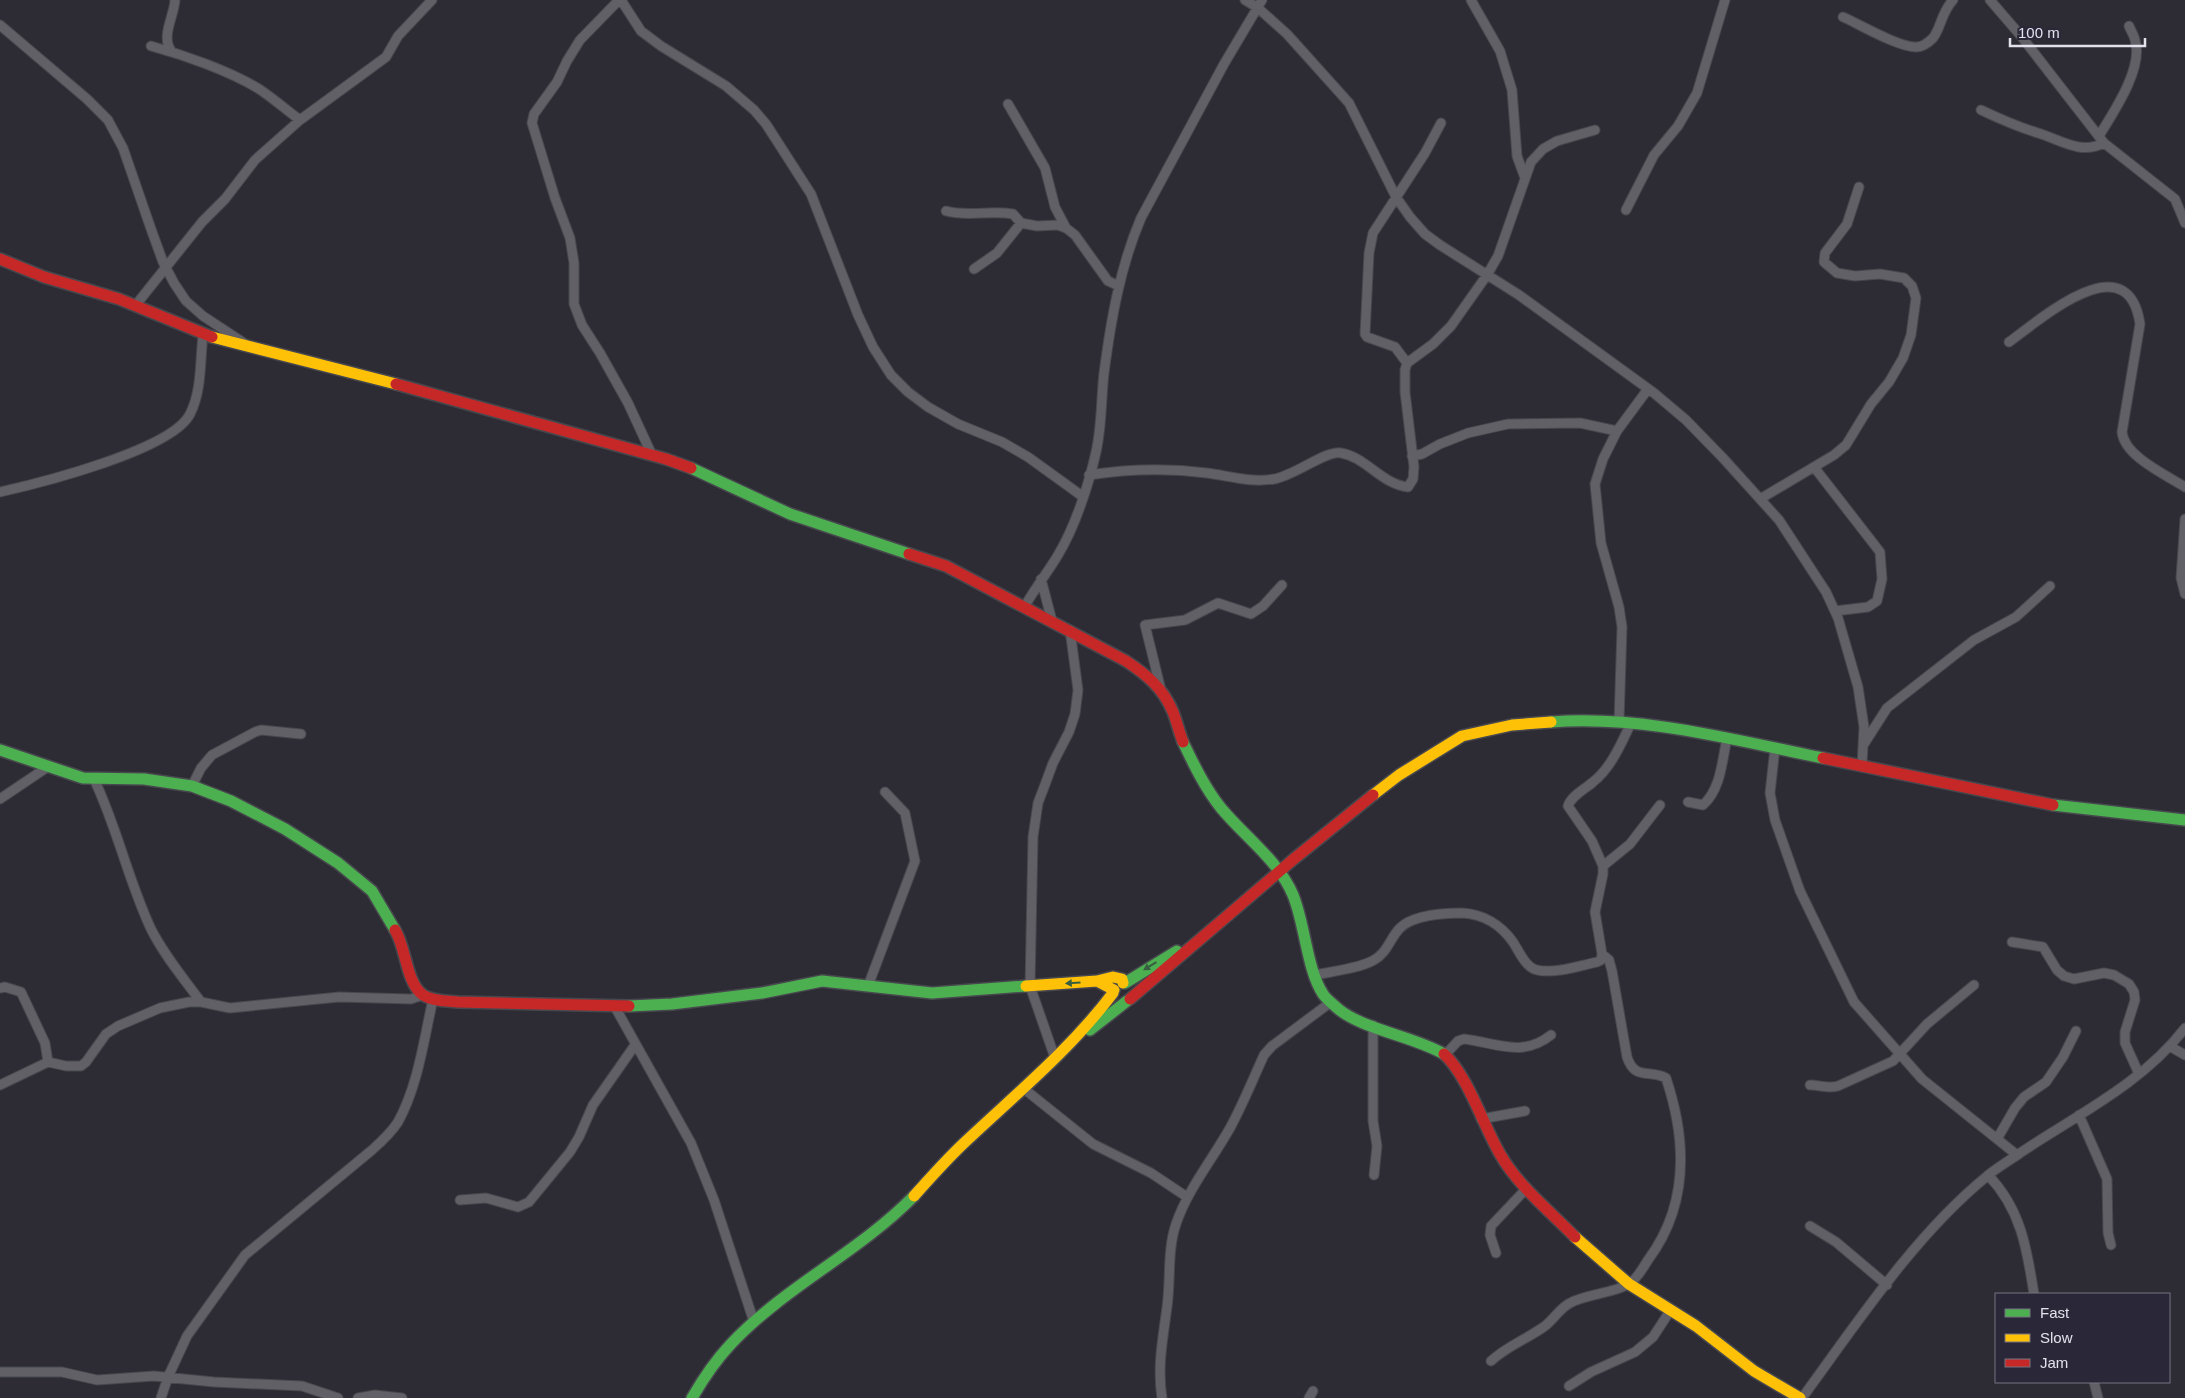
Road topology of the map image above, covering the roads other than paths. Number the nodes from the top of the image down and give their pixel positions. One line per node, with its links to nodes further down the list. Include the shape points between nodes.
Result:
1 (175, 0): 14 (street, via 167,35)
2 (432, 0): 17 (street, via 398,36 386,57)
3 (620, 0): 41 (street, via 580,40 557,82 534,114 532,123 570,238 574,304 582,325 628,403); 47 (street, via 641,31 726,86 766,124 811,194 858,314 891,375 928,407 1028,457)
4 (1245, 0): 9 (street)
5 (1471, 0): 21 (street, via 1500,51 1510,82 1517,156)
6 (1725, 0): 24 (street, via 1696,93 1678,126 1654,155)
7 (1953, 0): 10 (street, via 1945,9 1934,37 1916,47 1902,44)
8 (1990, 0): 20 (street)
9 (1260, 4): 23 (street, via 1349,103); 33 (street, via 1141,218)
10 (1843, 17)
11 (0, 24): 30 (street, via 108,120 123,148)
12 (2129, 26): 20 (street, via 2136,41 2133,70)
13 (151, 46): 14 (street)
14 (172, 52): 17 (street, via 259,89)
15 (1008, 104): 28 (street, via 1045,168 1055,207)
16 (1980, 110): 20 (street, via 2065,144 2088,148 2096,147)
17 (300, 120): 30 (street, via 255,160)
18 (1441, 123): 23 (street)
19 (1595, 130): 21 (street, via 1557,141 1543,149 1531,162)
20 (2102, 140): 27 (street, via 2175,199)
21 (1525, 178): 32 (street, via 1498,256)
22 (1859, 187): 43 (street, via 1847,224 1825,253 1824,262 1837,273 1904,278 1912,286 1916,298 1911,335 1903,358 1889,382 1846,444)
23 (1396, 197): 32 (street, via 1425,234); 38 (street, via 1373,233 1364,329 1367,337 1396,347)
24 (1626, 210)
25 (946, 211): 26 (street, via 967,215 1004,212 1013,214)
26 (1021, 223): 28 (street); 31 (street, via 997,253)
27 (2185, 223)
28 (1066, 228): 33 (street, via 1075,234 1108,281)
29 (0, 259): 34 (street, via 44,277)
30 (167, 269): 34 (street); 37 (street, via 186,301)
31 (974, 269)
32 (1487, 274): 38 (street, via 1450,326 1433,344); 39 (street)
33 (1119, 286): 44 (street, via 1104,372 1096,451)
34 (135, 306): 35 (street)
35 (202, 335): 37 (street); 46 (street, via 198,391 190,415 169,435 120,457 51,480)
36 (2010, 342): 45 (street, via 2085,291 2112,286 2125,294 2133,302 2140,324 2122,440 2142,460)
37 (252, 349): 41 (street, via 370,377)
38 (1407, 363): 42 (street, via 1405,392)
39 (1648, 389): 40 (street); 48 (street, via 1686,420)
40 (1617, 432): 42 (street, via 1580,423 1508,424 1468,433); 59 (street, via 1595,484 1601,543 1622,627)
41 (652, 455): 54 (street, via 705,473 821,526 946,566)
42 (1412, 456): 44 (street, via 1414,479 1408,487 1395,486 1339,452 1276,479 1248,480 1208,473 1157,470 1120,470)
43 (1814, 467): 48 (street); 55 (street, via 1880,552 1882,579 1877,601 1868,608)
44 (1089, 475): 47 (street)
45 (2185, 486)
46 (0, 492)
47 (1082, 496): 50 (street, via 1058,554)
48 (1760, 499): 55 (street, via 1802,553)
49 (2185, 519): 53 (street, via 2180,578)
50 (1041, 579): 54 (street); 56 (street)
51 (1282, 585): 58 (street, via 1263,606 1250,614 1218,603 1185,620 1145,625)
52 (2050, 586): 62 (street, via 2016,617 1974,640 1887,708)
53 (2185, 594)
54 (1025, 606): 56 (street)
55 (1835, 612): 62 (street, via 1858,687)
56 (1052, 621): 57 (street)
57 (1070, 630): 58 (street, via 1126,661); 84 (street, via 1078,690 1069,732 1038,803 1033,837)
58 (1161, 690): 75 (street, via 1201,780 1221,808)
59 (1625, 722): 61 (street); 74 (street, via 1615,755 1603,773 1572,798 1568,806 1592,841); 75 (street, via 1578,720 1512,725 1462,736 1399,775)
60 (301, 734): 68 (street, via 255,732 212,755)
61 (1727, 738): 63 (street); 71 (street, via 1719,778 1709,800 1703,805)
62 (1864, 744): 65 (street)
63 (1775, 748): 65 (street); 100 (street, via 1770,786 1775,820 1800,891 1854,1002)
64 (0, 750): 66 (street)
65 (1862, 765): 73 (street, via 2069,808)
66 (49, 766): 67 (street); 70 (street)
67 (94, 779): 68 (street, via 144,779); 89 (street, via 152,931)
68 (192, 786): 87 (street, via 285,829 338,863 372,891 399,936 416,987)
69 (885, 792): 83 (street, via 905,813 914,860)
70 (0, 799)
71 (1688, 802)
72 (1660, 805): 74 (street, via 1630,844)
73 (2185, 820)
74 (1603, 866): 78 (street, via 1596,912)
75 (1280, 871): 76 (street); 79 (street, via 1301,918)
76 (1207, 933): 81 (street, one-way to 81); 88 (street)
77 (2012, 942): 104 (street, via 2043,947 2064,976 2074,979 2104,973 2129,984 2135,1000 2125,1043)
78 (1602, 954): 79 (street, via 1597,962 1537,970 1529,966 1503,930 1473,914 1459,913 1411,921 1401,926 1389,947 1374,960); 121 (street, via 1612,971 1626,1057 1630,1066 1641,1074 1666,1078 1682,1157 1680,1192 1672,1216 1658,1247)
79 (1315, 975): 90 (street, via 1323,994)
80 (1097, 981): 81 (street, via 1118,977); 84 (street, one-way to 84); 86 (street)
81 (1124, 983): 86 (street); 88 (street, via 1132,988)
82 (1974, 985): 100 (street, via 1927,1024)
83 (868, 986): 84 (street, via 932,993); 91 (street, via 822,981 672,1004)
84 (1030, 986): 102 (street)
85 (0, 988): 103 (street, via 21,992 45,1043)
86 (1113, 992): 88 (street, via 1120,1002); 98 (street)
87 (428, 997): 89 (street, via 339,997 230,1008); 91 (street, via 458,1002); 128 (street, via 418,1066 398,1123 379,1144 245,1255 187,1336)
88 (1129, 1000): 98 (street)
89 (201, 1002): 103 (street, via 160,1008 118,1026 106,1034 81,1066)
90 (1331, 1002): 92 (street, via 1354,1019); 116 (street, via 1264,1055 1230,1128)
91 (614, 1007): 96 (street)
92 (1373, 1025): 99 (street, via 1428,1045); 113 (street, via 1373,1121 1377,1146)
93 (2185, 1028): 97 (street)
94 (2076, 1031): 111 (street, via 2046,1082 2014,1108)
95 (1551, 1035): 99 (street, via 1531,1047 1516,1048 1464,1039)
96 (635, 1045): 117 (street, via 592,1105 570,1152 529,1202 518,1207 486,1198); 125 (street, via 691,1143 714,1200)
97 (2171, 1047): 101 (street); 104 (street)
98 (1066, 1048): 102 (street)
99 (1444, 1055): 110 (street, via 1456,1068)
100 (1901, 1055): 106 (street, via 1838,1086); 111 (street, via 1922,1078)
101 (2185, 1055)
102 (1055, 1058): 107 (street)
103 (48, 1062): 105 (street)
104 (2140, 1074): 109 (street)
105 (0, 1085)
106 (1810, 1085)
107 (1022, 1088): 116 (street, via 1093,1144); 125 (street, via 882,1226 778,1300)
108 (1525, 1111): 110 (street)
109 (2079, 1115): 112 (street); 119 (street, via 2107,1179)
110 (1481, 1119): 115 (street, via 1501,1156)
111 (1997, 1139): 112 (street)
112 (2017, 1155): 114 (street)
113 (1374, 1175)
114 (1988, 1175): 122 (street, via 1924,1237); 123 (street, via 2000,1187 2017,1217 2028,1251)
115 (1527, 1188): 120 (street, via 1491,1226 1490,1235); 121 (street, via 1581,1243)
116 (1188, 1197): 136 (street, via 1175,1226 1172,1246 1159,1368)
117 (460, 1200)
118 (1810, 1226): 122 (street, via 1836,1242)
119 (2110, 1245)
120 (1496, 1253)
121 (1629, 1284): 124 (street); 126 (street, via 1569,1303 1547,1324 1503,1349)
122 (1887, 1285): 137 (street)
123 (2034, 1293)
124 (1670, 1311): 130 (street, via 1653,1337 1635,1352); 137 (street, via 1696,1326 1754,1371)
125 (754, 1322): 135 (street, via 716,1360)
126 (1491, 1361)
127 (0, 1372): 128 (street, via 62,1372 97,1380 141,1375)
128 (168, 1377): 131 (street); 132 (street, via 302,1386)
129 (2094, 1383): 138 (street)
130 (1569, 1386)
131 (161, 1398)
132 (338, 1398)
133 (358, 1398): 134 (street, via 375,1395)
134 (402, 1398)
135 (692, 1398)
136 (1162, 1398)
137 (1801, 1398)
138 (2098, 1398)

